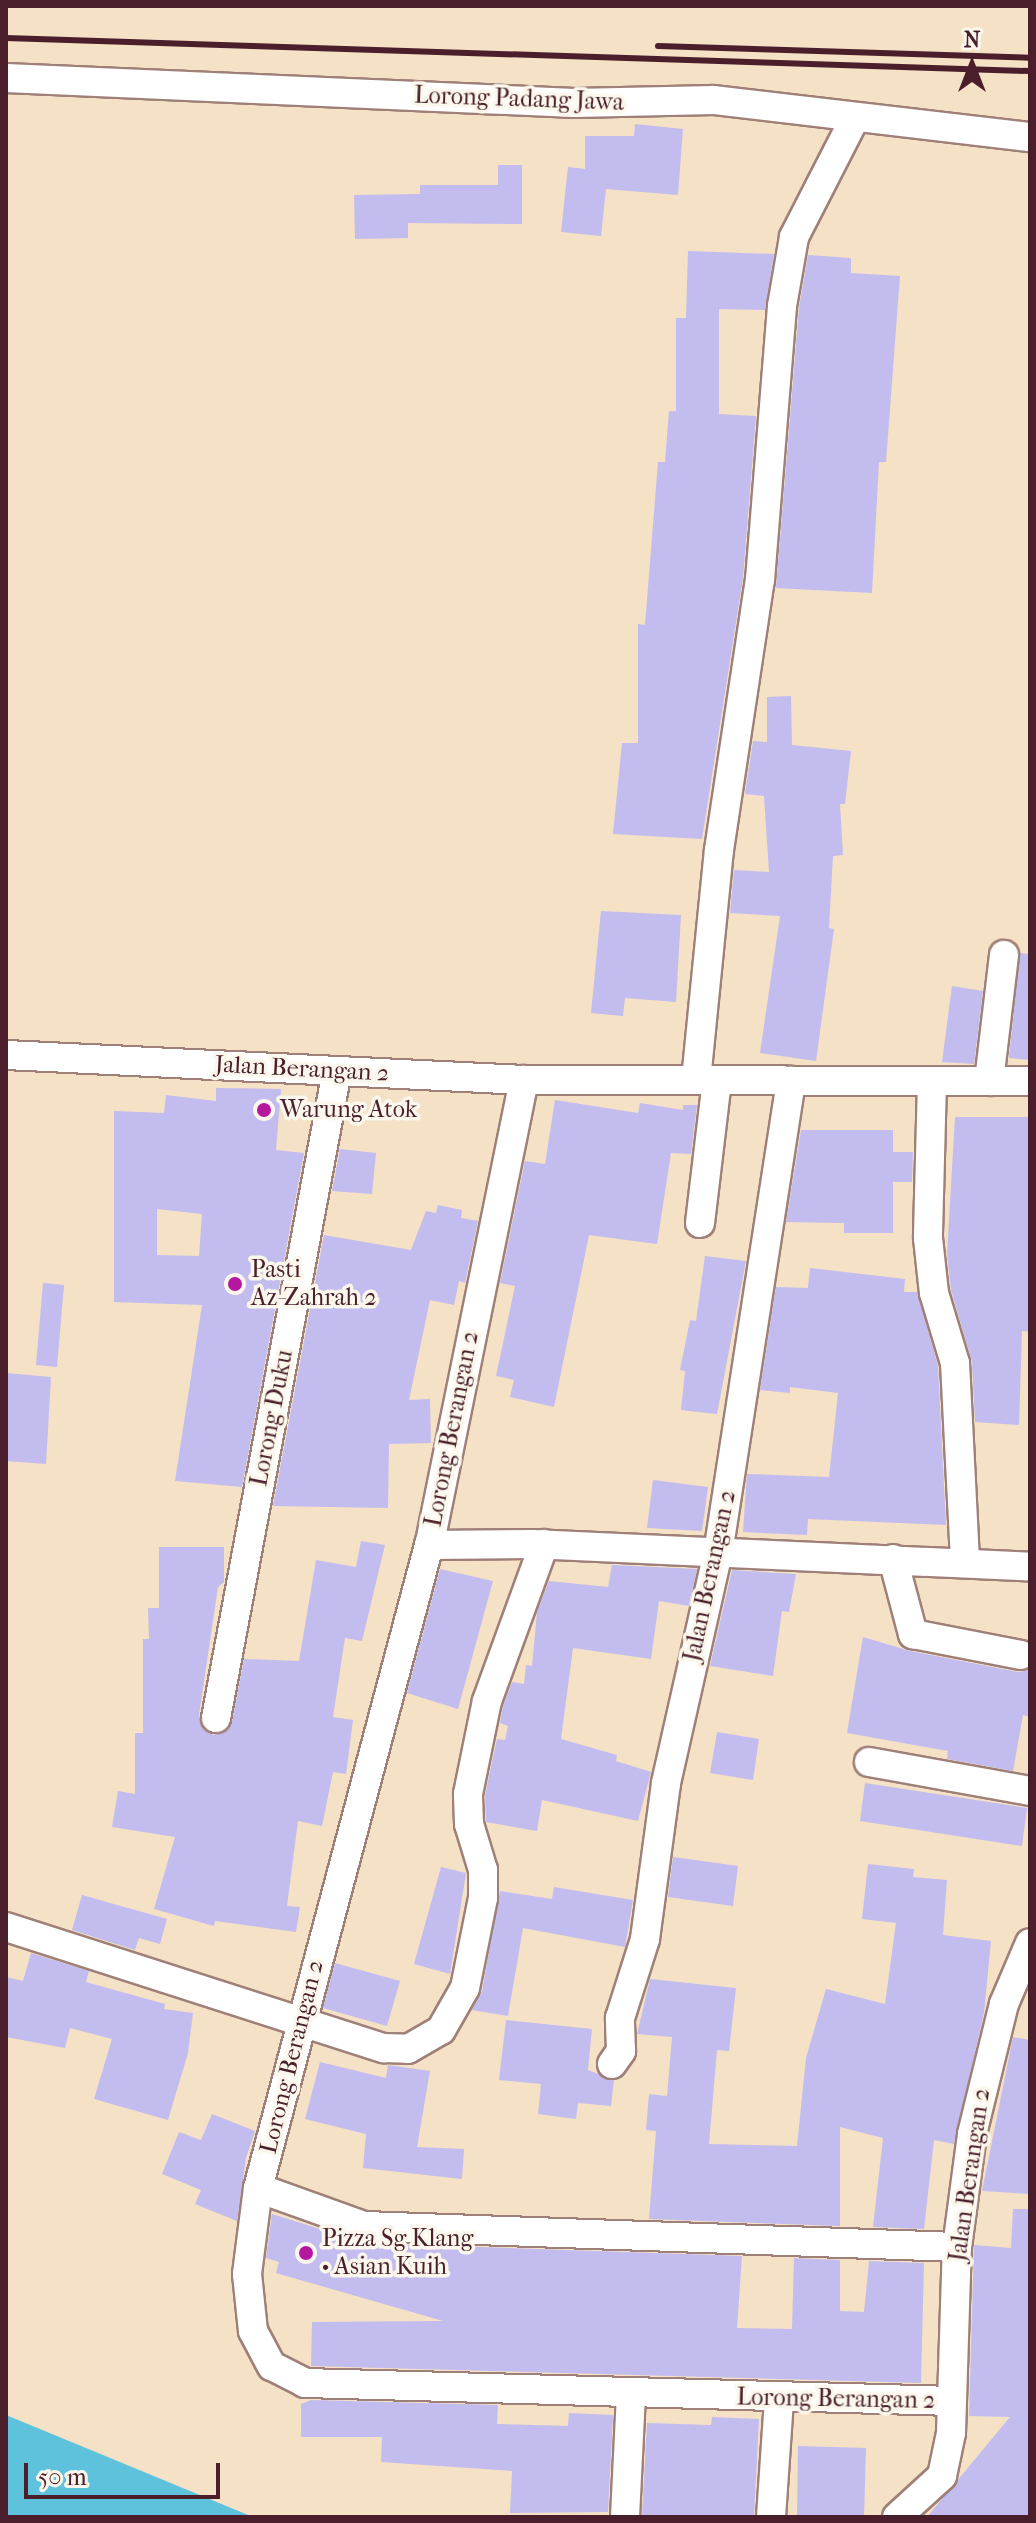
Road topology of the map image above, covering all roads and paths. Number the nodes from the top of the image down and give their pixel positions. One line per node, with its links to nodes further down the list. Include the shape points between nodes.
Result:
1 (6, 78): 2 (street, Lorong Padang Jawa, via 574,103 714,100)
2 (854, 120): 3 (street, Lorong Padang Jawa); 8 (street, via 791,251 760,580 719,850)
3 (1030, 137)
4 (1004, 955): 11 (street)
5 (6, 1055): 6 (street, Jalan Berangan 2)
6 (337, 1071): 7 (street, Jalan Berangan 2); 21 (street, Lorong Duku)
7 (524, 1080): 8 (street, Jalan Berangan 2); 15 (street, Lorong Berangan 2)
8 (707, 1080): 9 (street, Jalan Berangan 2); 13 (street)
9 (791, 1081): 10 (street, Jalan Berangan 2); 16 (street, Jalan Berangan 2)
10 (932, 1081): 11 (street, Jalan Berangan 2); 18 (street, via 928,1238 934,1293 955,1363)
11 (989, 1081): 12 (street, Jalan Berangan 2)
12 (1030, 1081)
13 (700, 1223)
14 (544, 1544): 15 (street); 16 (street); 26 (street, via 487,1701 468,1794 483,1898 465,1988 441,2030 408,2049 384,2048)
15 (429, 1545): 26 (street, Lorong Berangan 2)
16 (718, 1553): 17 (street); 27 (street, Jalan Berangan 2, via 666,1783 645,1939 620,2018 621,2051)
17 (893, 1559): 18 (street); 20 (street, via 913,1634)
18 (965, 1561): 19 (street)
19 (1030, 1567)
20 (1021, 1655)
21 (216, 1718)
22 (869, 1762): 23 (street)
23 (1030, 1791)
24 (6, 1927): 26 (street)
25 (1029, 1952): 29 (street, Jalan Berangan 2, via 1004,2004 987,2062)
26 (301, 2019): 28 (street, Lorong Berangan 2)
27 (612, 2064)
28 (258, 2188): 29 (street, via 364,2226); 30 (street, Lorong Berangan 2, via 247,2274 253,2331 272,2366 305,2383)
29 (957, 2247): 32 (street, Jalan Berangan 2)
30 (631, 2394): 31 (street, Lorong Berangan 2); 33 (street)
31 (779, 2399): 32 (street, Lorong Berangan 2); 34 (street)
32 (952, 2401): 35 (street, Jalan Berangan 2, via 942,2476)
33 (625, 2517)
34 (771, 2517)
35 (897, 2517)

